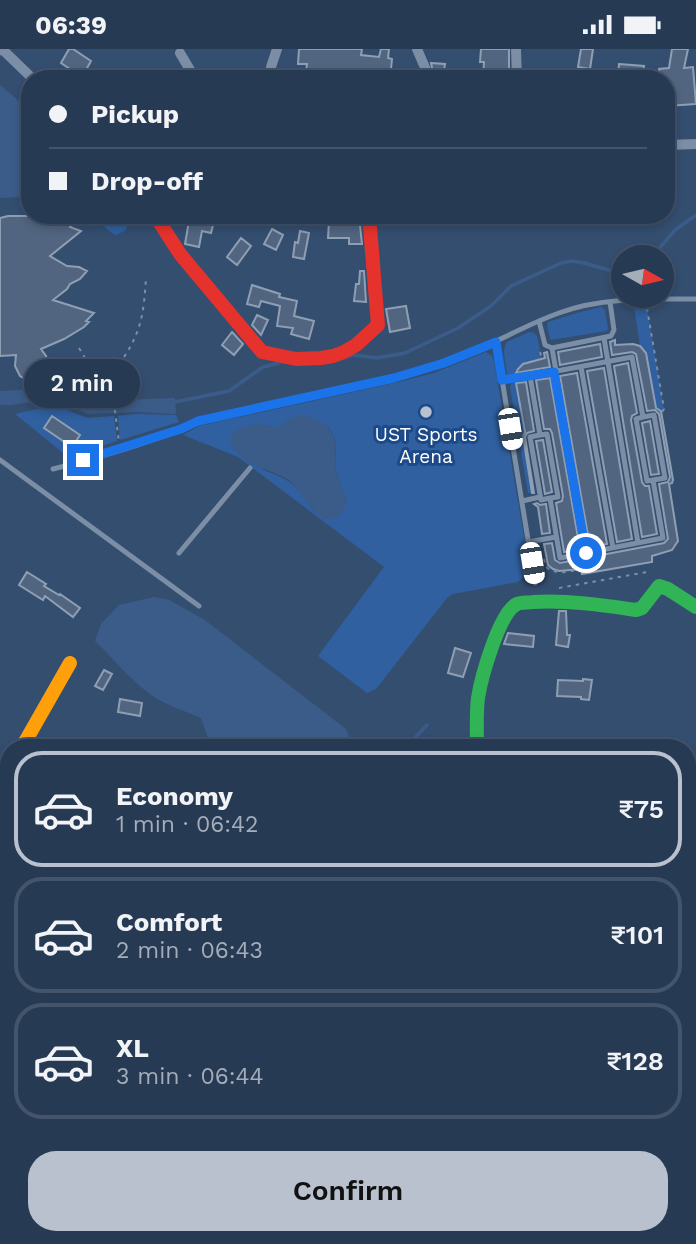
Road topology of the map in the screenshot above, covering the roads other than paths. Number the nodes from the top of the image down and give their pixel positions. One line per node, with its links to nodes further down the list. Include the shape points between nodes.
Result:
1 (277, 49): 6 (street)
2 (417, 49): 9 (street)
3 (516, 49): 10 (street)
4 (0, 50): 7 (street)
5 (180, 53): 8 (street)
6 (271, 67)
7 (24, 70)
8 (190, 70)
9 (426, 70)
10 (517, 70)
11 (696, 144): 12 (street)
12 (675, 145)
13 (161, 224): 14 (street, via 180,254 262,352 276,358 305,359 337,355 354,347 377,325)
14 (370, 224)
15 (696, 299): 16 (lane)
16 (610, 302): 17 (lane); 18 (lane, via 614,330)
17 (539, 321): 19 (lane); 20 (lane, via 545,345)
18 (604, 338): 20 (lane); 21 (lane)
19 (496, 342): 25 (lane); 30 (lane, via 394,378 198,421)
20 (552, 348): 23 (lane)
21 (608, 362): 22 (lane); 26 (lane, via 632,358); 37 (lane)
22 (581, 367): 23 (lane); 38 (lane)
23 (555, 371): 24 (lane); 40 (lane)
24 (530, 376): 25 (lane); 27 (lane)
25 (502, 380): 34 (lane)
26 (643, 417): 31 (lane, via 636,419 647,481); 31 (lane, via 654,415 665,478)
27 (540, 435): 32 (lane, via 530,437); 33 (lane, via 547,434 558,497)
28 (0, 460): 42 (lane)
29 (250, 468): 39 (lane)
30 (53, 469)
31 (653, 480): 37 (lane, via 663,538)
32 (540, 497): 33 (lane); 34 (lane)
33 (550, 498): 35 (lane)
34 (522, 501): 36 (lane)
35 (556, 537): 36 (lane); 40 (lane, via 560,558)
36 (528, 542): 41 (lane)
37 (638, 543): 38 (lane)
38 (612, 548): 40 (lane)
39 (179, 553)
40 (586, 553)
41 (535, 583)
42 (199, 606)
43 (696, 607): 46 (street, via 659,586 636,610 549,601 511,607 481,685)
44 (70, 663): 45 (street)
45 (27, 739)
46 (477, 739)

